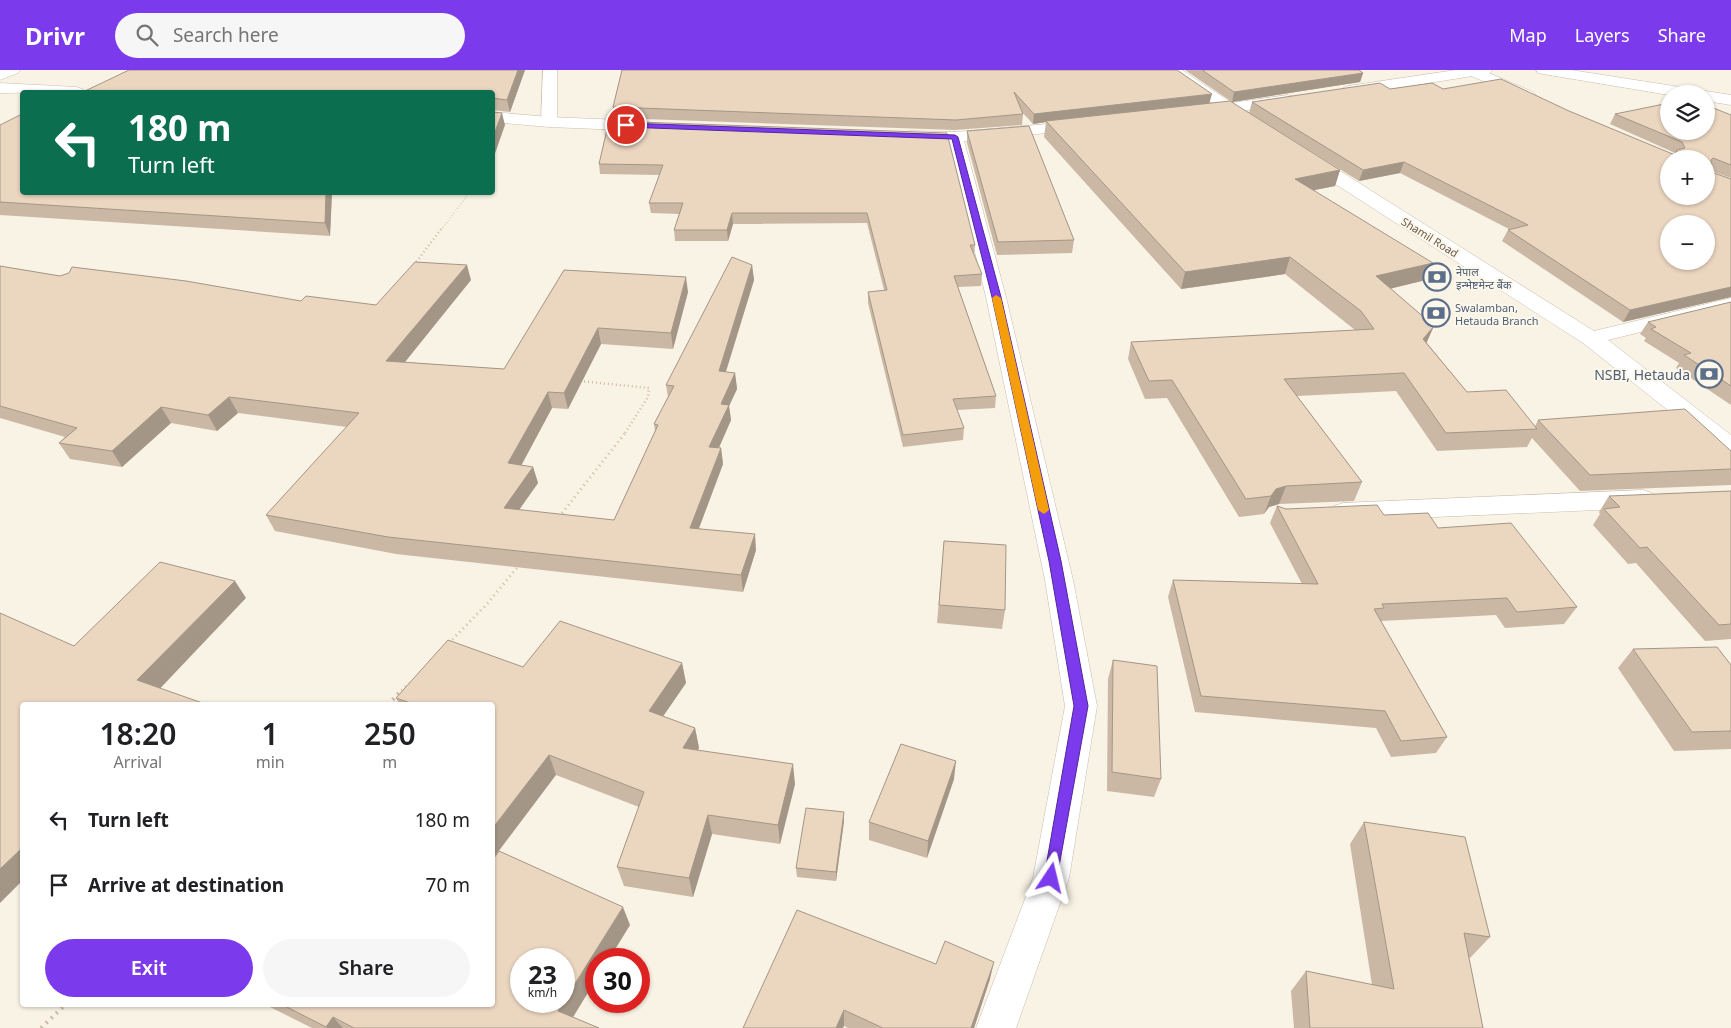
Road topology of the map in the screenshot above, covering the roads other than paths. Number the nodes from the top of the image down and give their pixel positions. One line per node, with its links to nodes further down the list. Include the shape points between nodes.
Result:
1 (13, 70): 6 (street)
2 (550, 70): 18 (street)
3 (1172, 70): 15 (street)
4 (1544, 70): 8 (street)
5 (1480, 71): 10 (street); 14 (street)
6 (0, 75)
7 (0, 88): 9 (street)
8 (1660, 89)
9 (38, 90)
10 (1335, 93)
11 (1306, 97): 15 (street)
12 (1715, 97): 13 (street)
13 (1731, 100)
14 (1546, 103)
15 (1229, 109): 16 (street); 21 (street)
16 (1191, 114)
17 (495, 118): 18 (street)
18 (549, 122): 20 (street)
19 (1096, 125): 23 (street)
20 (658, 126)
21 (1263, 130)
22 (896, 135): 23 (street)
23 (955, 137): 30 (street, via 996,297 1057,570 1081,706 1051,878)
24 (1288, 146): 26 (street, Shamil Road)
25 (1731, 304): 26 (street)
26 (1591, 338): 27 (street, Shamil Road)
27 (1731, 447)
28 (1662, 498): 29 (street)
29 (1319, 513)
30 (996, 1028)

